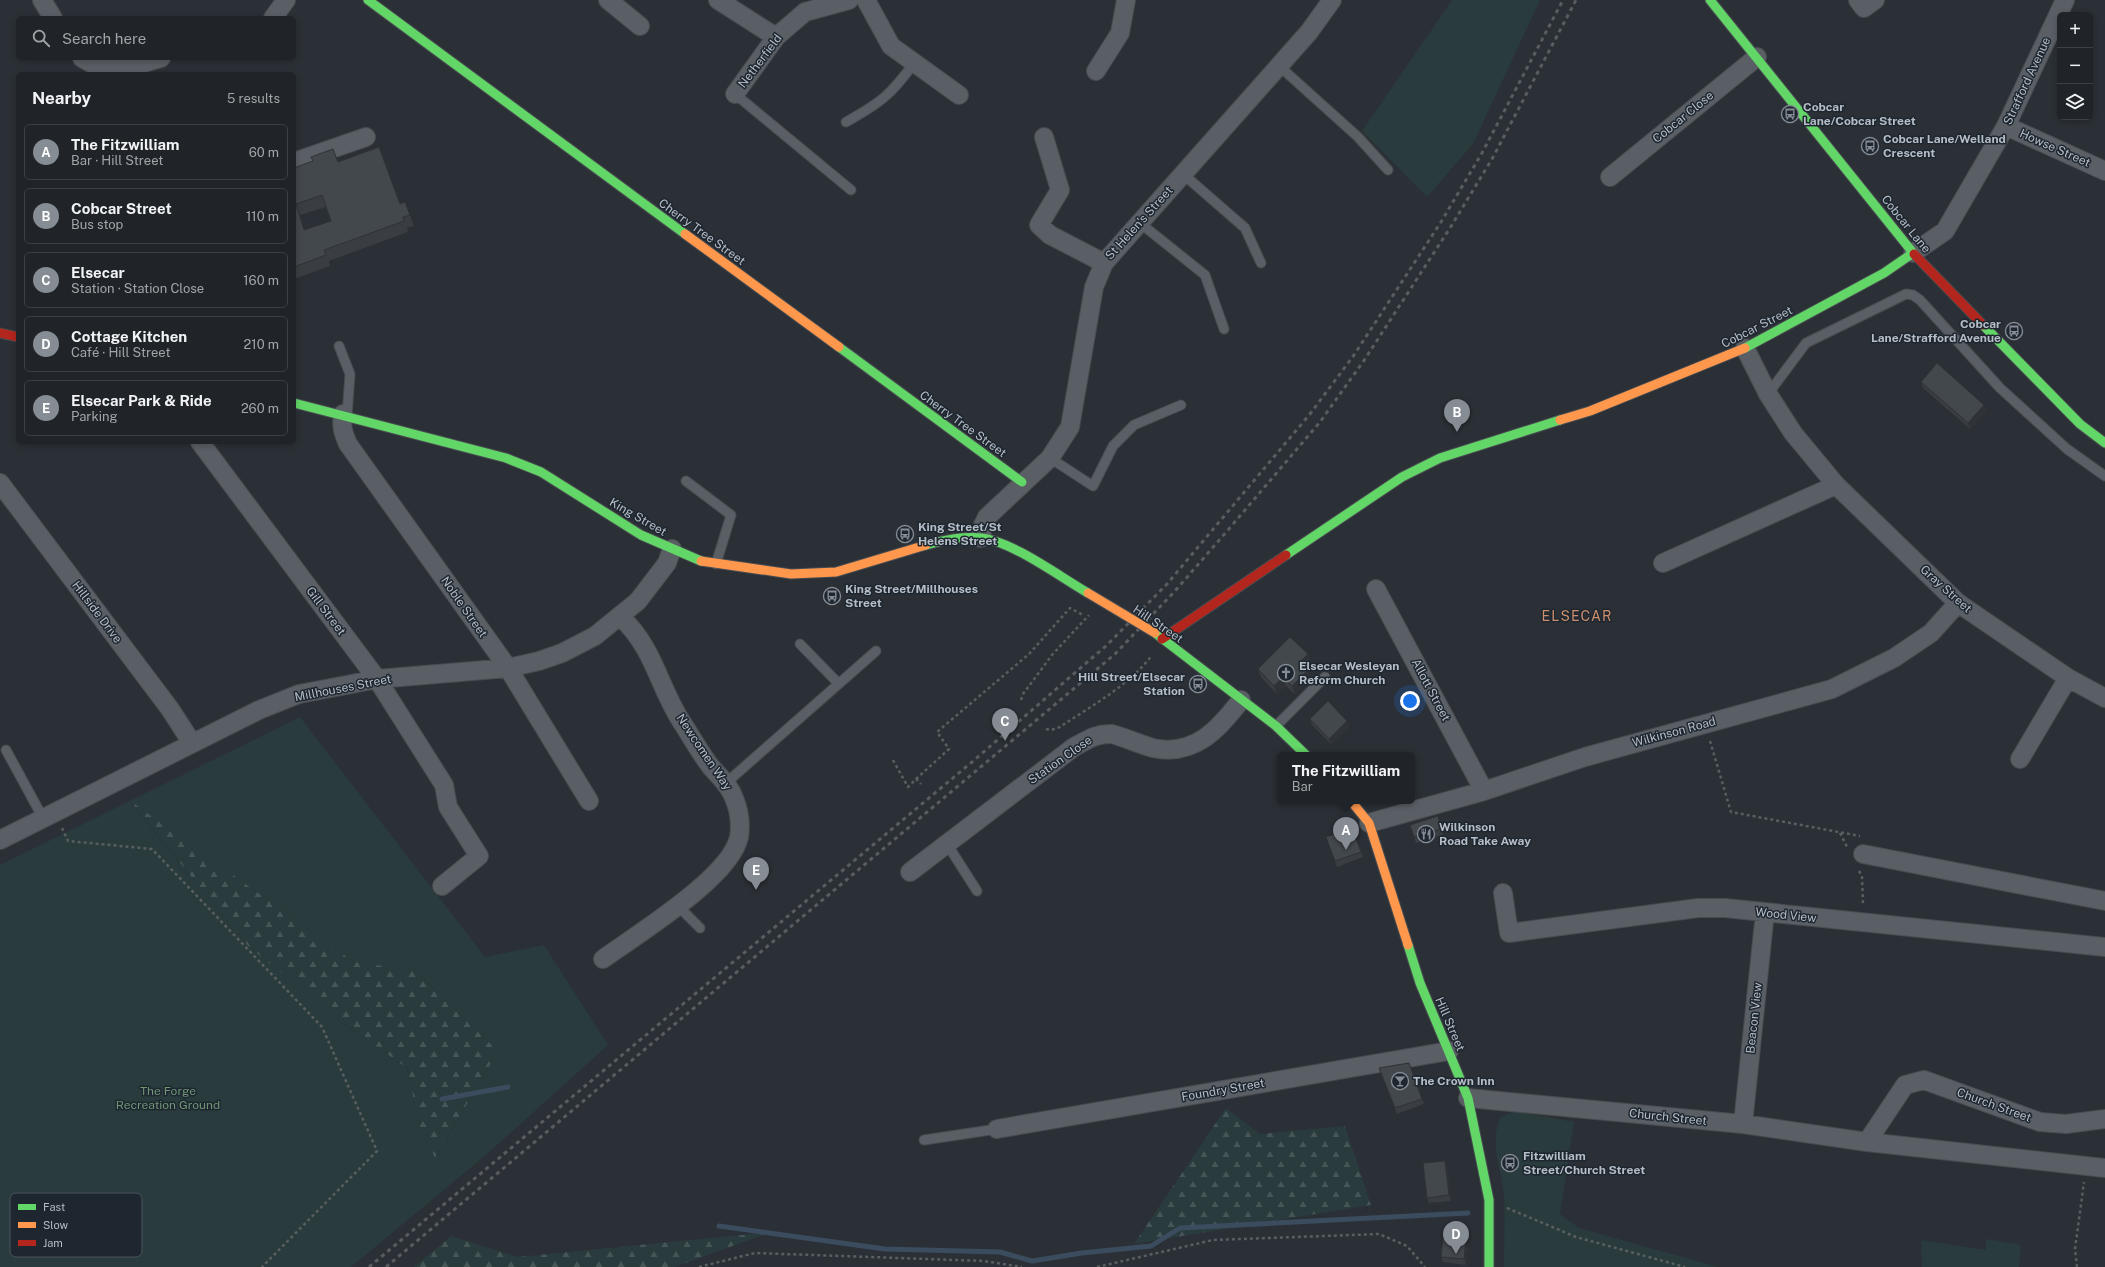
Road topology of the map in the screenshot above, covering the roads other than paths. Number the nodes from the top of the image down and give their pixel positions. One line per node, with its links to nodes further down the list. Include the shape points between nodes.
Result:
1 (42, 0): 14 (street)
2 (286, 0): 15 (street)
3 (368, 0): 54 (street, Cherry Tree Street)
4 (608, 0): 16 (street)
5 (718, 0): 17 (street)
6 (849, 0): 17 (street, Netherfield, via 805,12)
7 (866, 0): 21 (street, via 891,46)
8 (1126, 0): 23 (street, via 1120,34)
9 (1332, 0): 22 (street, St Helen's Street, via 1309,32)
10 (1711, 0): 18 (street, Cobcar Lane)
11 (1858, 0): 12 (street, via 1864,8)
12 (1875, 0)
13 (2065, 0): 27 (street, Strafford Avenue)
14 (52, 16)
15 (274, 16)
16 (640, 26)
17 (776, 38): 24 (street, Netherfield)
18 (1756, 57): 34 (street, Cobcar Close); 37 (street, Cobcar Lane)
19 (86, 60): 20 (street, via 103,69 115,70)
20 (153, 60)
21 (914, 63): 25 (street); 26 (lane, via 895,88 878,104)
22 (1278, 65): 31 (lane, via 1358,137); 33 (street, St Helen's Street)
23 (1096, 71)
24 (735, 94): 35 (lane)
25 (959, 95)
26 (846, 122)
27 (2006, 126): 32 (street, Howse Street); 37 (street, Strafford Avenue, via 1945,231)
28 (366, 137): 30 (street)
29 (1044, 137): 38 (street, via 1060,190 1039,225 1050,235)
30 (296, 161)
31 (1388, 170)
32 (2105, 171)
33 (1183, 174): 36 (street, St Helen's Street); 39 (lane, via 1245,228)
34 (1610, 177)
35 (851, 190)
36 (1140, 223): 38 (street, St Helen's Street); 40 (lane, via 1205,275)
37 (1913, 253): 44 (street, Cobcar Street, via 1884,273); 49 (street, Cobcar Lane, via 2080,424)
38 (1104, 263): 51 (street, St Helen's Street, via 1094,287 1070,427)
39 (1261, 263)
40 (1224, 329)
41 (0, 333): 42 (street)
42 (16, 337)
43 (339, 346): 48 (lane, via 350,374)
44 (1745, 348): 45 (street, Gray Street); 64 (street, Cobcar Street, via 1590,411 1440,458 1402,477)
45 (1768, 394): 52 (lane, via 1806,343 1906,294 1913,295 2000,388 2067,449); 56 (street, Gray Street, via 1793,433)
46 (296, 403): 48 (street, King Street)
47 (1181, 405): 51 (lane, via 1134,425 1113,446 1093,486)
48 (345, 415): 58 (street, King Street, via 506,458 540,472 641,535); 67 (street, Noble Street, via 342,425 348,444)
49 (2105, 443)
50 (201, 444): 70 (street, Gill Street)
51 (1050, 458): 54 (street, St Helen's Street)
52 (2105, 476)
53 (686, 481): 60 (lane, via 730,514)
54 (1022, 482): 57 (street, St Helen's Street, via 987,517)
55 (0, 483): 75 (street, Hillside Drive, via 170,709)
56 (1836, 485): 59 (street); 62 (street, Gray Street)
57 (981, 538): 60 (street, King Street, via 951,538 836,572 791,574); 64 (street, Hill Street, bridge, via 1015,550 1155,633)
58 (672, 549): 60 (street, King Street, via 694,559); 63 (street, Millhouses Street, via 667,564 657,578)
59 (1663, 563)
60 (715, 564)
61 (1376, 589): 80 (street, Allott Street)
62 (1958, 604): 69 (street, Gray Street); 80 (street, Wilkinson Road, via 1931,633 1894,658 1832,689 1585,757)
63 (621, 617): 67 (street, Millhouses Street, via 595,636 562,653); 79 (street, Newcomen Way, via 633,628 650,653 680,718 711,767)
64 (1162, 640): 73 (street, Hill Street)
65 (800, 644): 71 (lane)
66 (876, 651): 71 (lane)
67 (508, 668): 70 (street, Millhouses Street); 81 (street, Noble Street)
68 (1325, 678): 74 (lane)
69 (2068, 678): 72 (street, Gray Street); 78 (street)
70 (377, 679): 75 (street, Millhouses Street, via 299,694 259,710); 89 (street, Gill Street, via 444,785 448,807 479,856)
71 (838, 683): 79 (lane)
72 (2105, 698)
73 (1241, 700): 74 (street, Hill Street); 86 (street, Station Close, via 1220,726 1194,745 1169,749 1155,748 1112,734 1091,737 1074,747)
74 (1276, 726): 77 (street, Hill Street)
75 (192, 743): 83 (street, Millhouses Street)
76 (6, 750): 83 (lane)
77 (1303, 752)
78 (2020, 759)
79 (726, 783): 93 (street, Newcomen Way, via 739,813 739,838 727,862)
80 (1484, 791): 84 (street, Wilkinson Road)
81 (589, 801)
82 (1353, 804): 84 (street, Hill Street)
83 (48, 816): 85 (street, Millhouses Street)
84 (1369, 823): 98 (street, Hill Street, via 1420,983)
85 (0, 840)
86 (947, 844): 88 (street, Station Close); 90 (lane)
87 (1856, 856): 92 (street)
88 (910, 872)
89 (442, 886)
90 (977, 891)
91 (1503, 893): 94 (street, Wood View, via 1509,933 1698,908)
92 (2105, 901)
93 (677, 906): 95 (lane); 97 (street, Newcomen Way)
94 (1765, 912): 96 (street, Wood View); 101 (street, Beacon View)
95 (700, 928)
96 (2105, 947)
97 (603, 959)
98 (1449, 1051): 99 (street, Hill Street); 102 (street, Foundry Street)
99 (1468, 1098): 101 (street, Church Street); 106 (street, Hill Street, via 1489,1200)
100 (2105, 1119): 104 (street, Church Street, via 2066,1124 2040,1122 1924,1080 1905,1085)
101 (1743, 1124): 104 (street, Church Street)
102 (997, 1129): 103 (lane)
103 (924, 1140)
104 (1867, 1142): 105 (street, Church Street)
105 (2105, 1168)
106 (1489, 1267)

